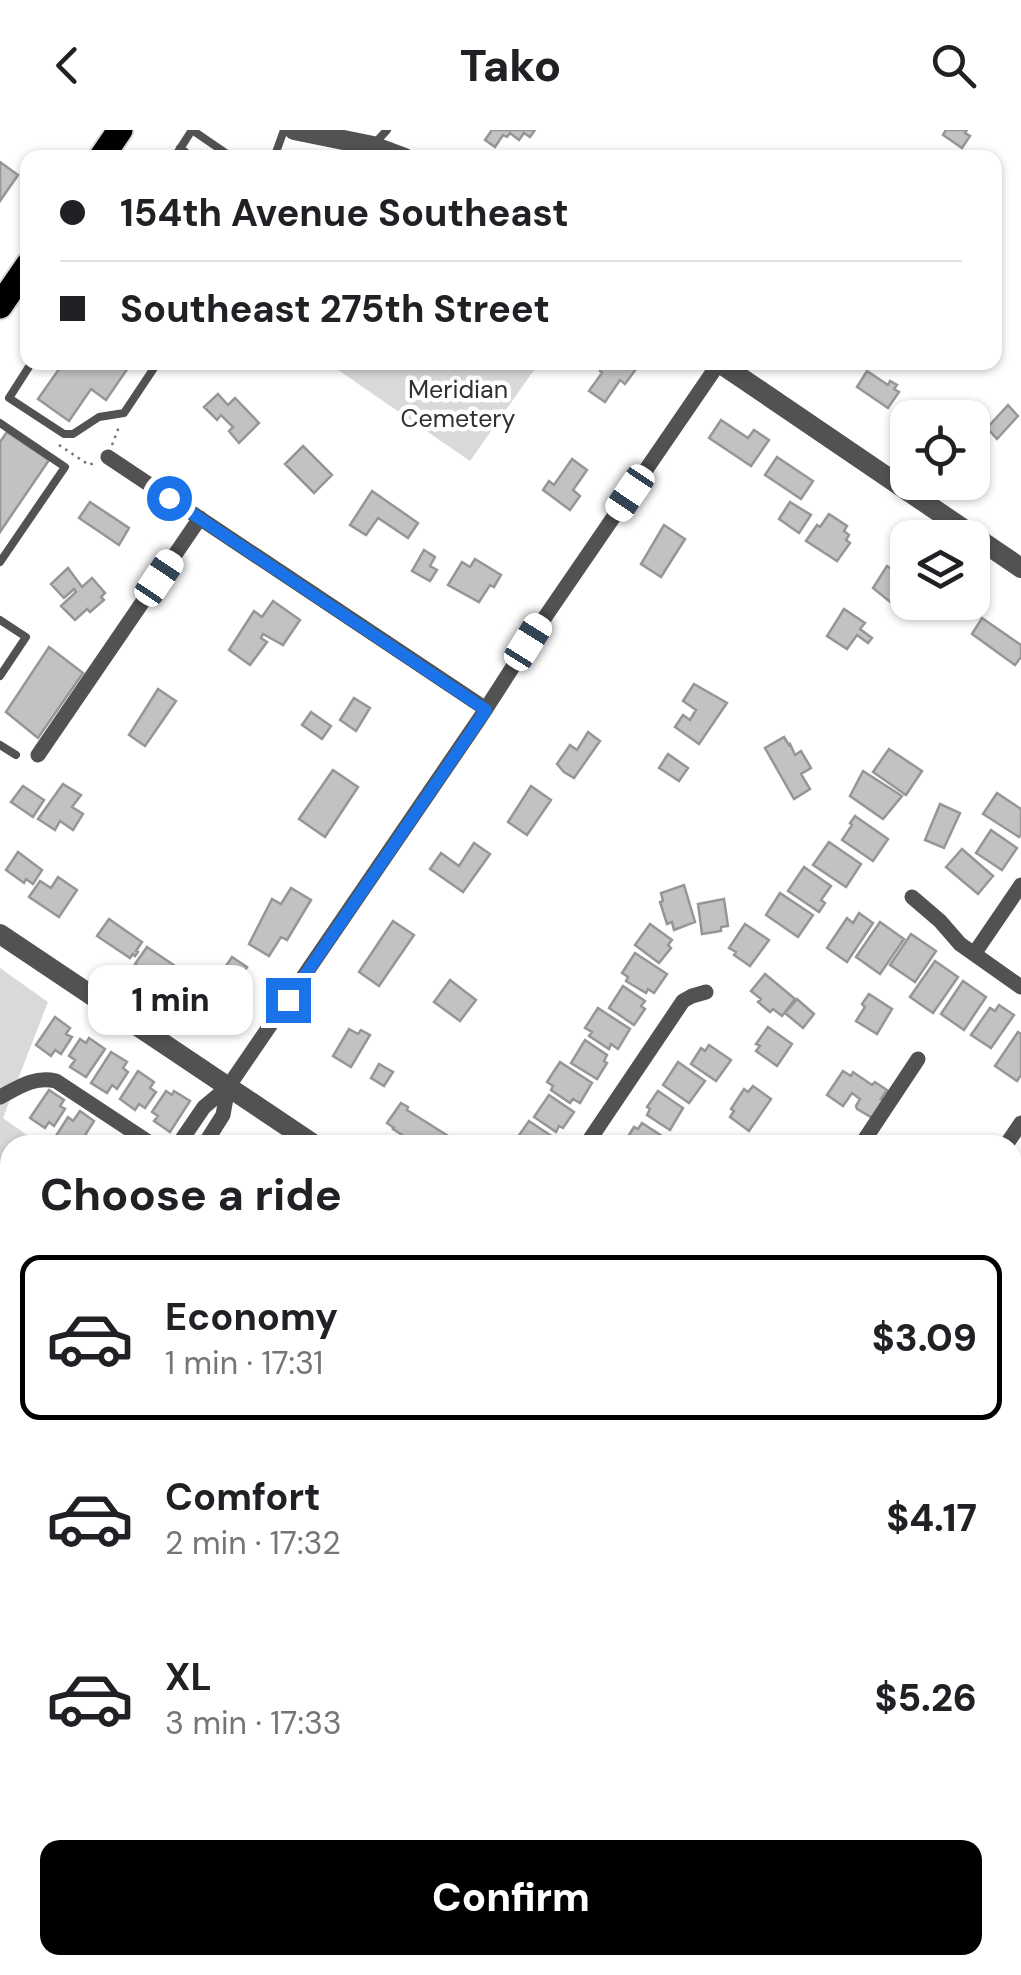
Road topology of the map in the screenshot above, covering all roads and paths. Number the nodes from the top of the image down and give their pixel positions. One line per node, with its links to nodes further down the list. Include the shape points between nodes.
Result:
1 (294, 130): 2 (street)
2 (380, 138)
3 (180, 148): 4 (lane); 5 (lane, via 192,130)
4 (183, 150)
5 (221, 150)
6 (20, 276): 7 (main road)
7 (0, 306)
8 (27, 370): 12 (lane, via 9,398 64,434)
9 (153, 370): 12 (lane)
10 (713, 370): 20 (street)
11 (730, 370): 17 (street)
12 (124, 413): 14 (path)
13 (0, 423): 16 (lane, via 65,467)
14 (108, 457): 15 (street)
15 (200, 518): 20 (street); 22 (street)
16 (0, 562)
17 (1021, 568)
18 (0, 620): 19 (lane, via 26,637)
19 (0, 676)
20 (486, 710): 31 (street)
21 (0, 745): 23 (lane)
22 (38, 754)
23 (16, 755)
24 (1021, 885): 27 (street)
25 (912, 897): 27 (street)
26 (0, 934): 31 (street)
27 (974, 954): 28 (street)
28 (1021, 987)
29 (706, 992): 37 (street, via 683,1001)
30 (918, 1059): 38 (street)
31 (228, 1087): 34 (street); 35 (street, via 223,1116); 36 (street)
32 (0, 1097): 33 (street, via 27,1082 56,1081)
33 (137, 1135)
34 (185, 1135)
35 (211, 1135)
36 (300, 1135)
37 (593, 1135)
38 (868, 1135)

